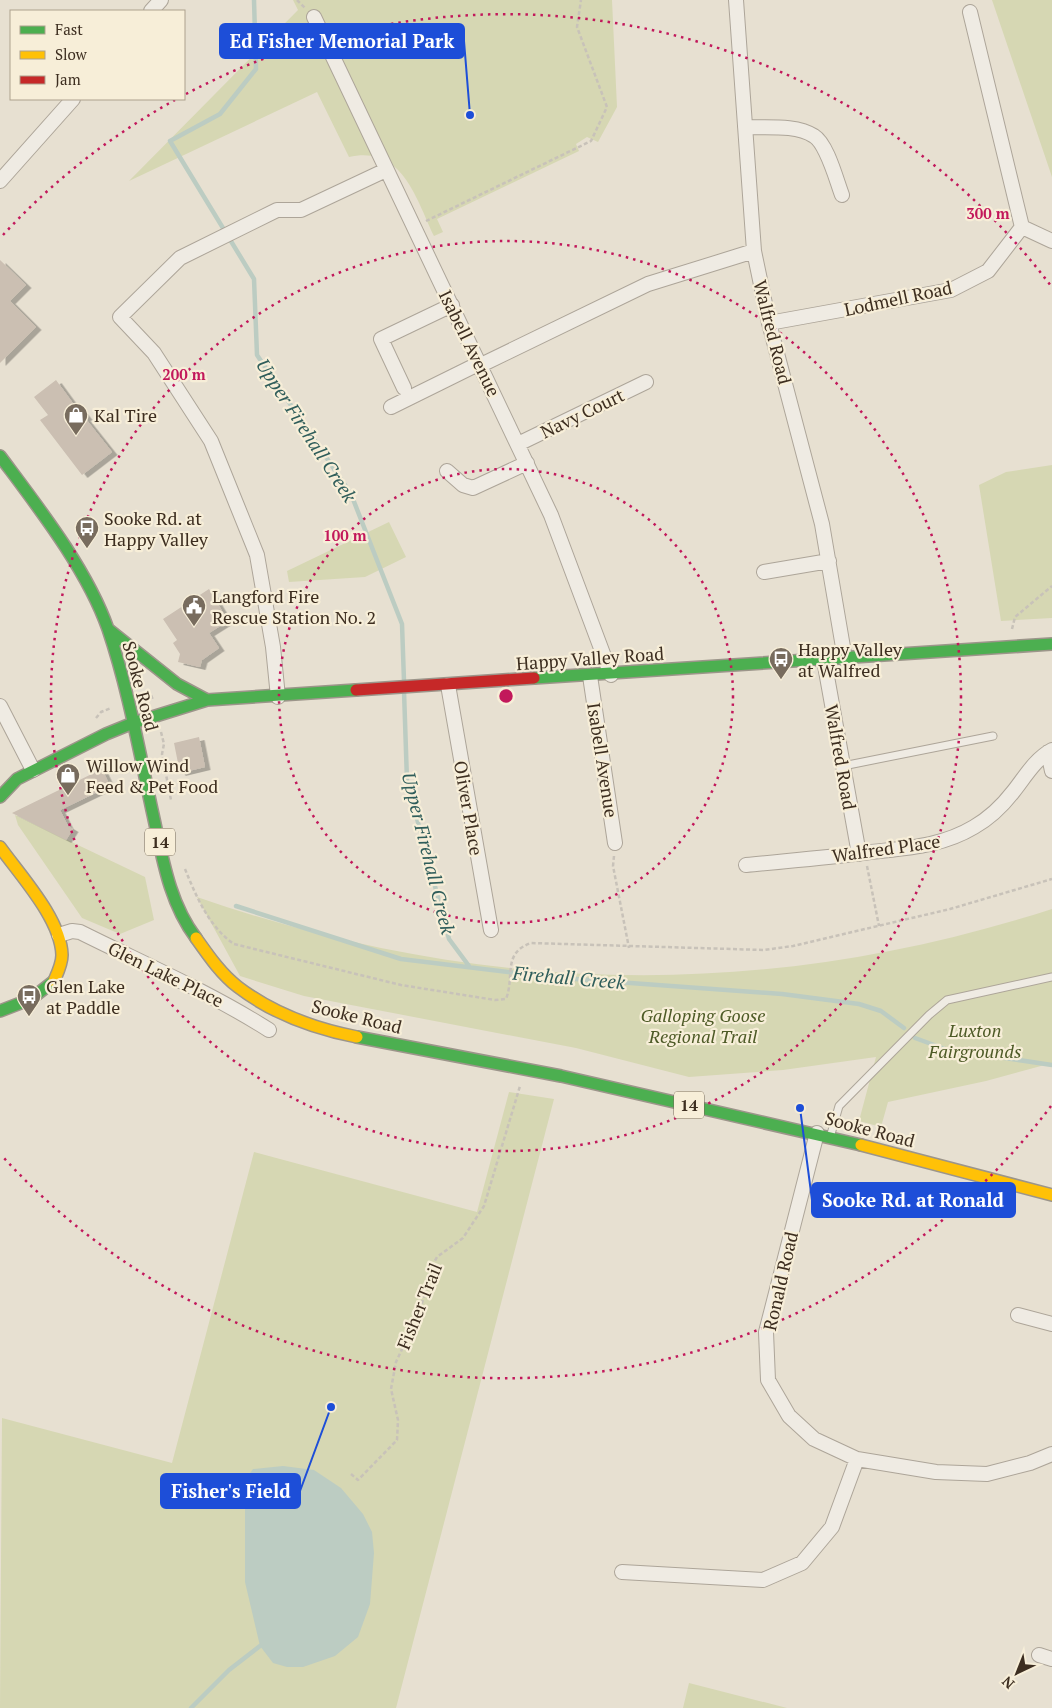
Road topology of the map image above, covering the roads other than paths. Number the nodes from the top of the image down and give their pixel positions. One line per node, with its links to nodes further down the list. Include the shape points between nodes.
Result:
1 (161, 0): 3 (street)
2 (736, 0): 7 (street, Walfred Road)
3 (152, 10)
4 (970, 12): 11 (street)
5 (314, 17): 8 (street, Isabell Avenue)
6 (72, 100): 9 (street)
7 (745, 127): 10 (street, via 800,130 815,136 825,150); 13 (street, Walfred Road)
8 (386, 170): 14 (street, Isabell Avenue); 33 (street, via 301,210 277,210 180,258 120,317 154,353 211,441 258,555 274,646)
9 (0, 181)
10 (842, 195)
11 (1022, 227): 12 (street); 15 (street, Lodmell Road, via 988,271 951,290)
12 (1052, 241)
13 (754, 251): 15 (street, Walfred Road); 16 (street, via 648,284)
14 (452, 305): 16 (street, Isabell Avenue); 18 (street, via 381,340)
15 (769, 323): 24 (street, Walfred Road, via 811,474)
16 (480, 364): 19 (street); 20 (street, Isabell Avenue)
17 (646, 382): 20 (street, Navy Court)
18 (404, 388)
19 (390, 407)
20 (518, 444): 22 (street, Isabell Avenue)
21 (0, 456): 26 (main road, Sooke Road / 14, via 67,550 92,591)
22 (527, 463): 23 (street, via 473,488 463,485); 30 (street, Isabell Avenue, via 570,560)
23 (447, 471)
24 (829, 561): 25 (street); 28 (street, Walfred Road)
25 (764, 572)
26 (108, 629): 34 (main road, via 177,684); 36 (main road, Sooke Road / 14)
27 (1052, 644): 28 (main road, Happy Valley Road)
28 (845, 658): 29 (main road, Happy Valley Road)
29 (824, 660): 30 (main road, Happy Valley Road); 39 (street, Walfred Road)
30 (611, 675): 31 (main road, Happy Valley Road)
31 (590, 676): 32 (main road, Happy Valley Road); 43 (street, Isabell Avenue)
32 (448, 685): 33 (main road, Happy Valley Road); 47 (street, Oliver Place)
33 (278, 697): 34 (main road, Happy Valley Road)
34 (207, 700): 36 (main road, Happy Valley Road)
35 (0, 706): 40 (street)
36 (133, 723): 40 (main road, Happy Valley Road); 52 (main road, Sooke Road / 14, via 168,883 186,925 214,963 238,988 284,1015 349,1035 525,1068)
37 (993, 736): 39 (lane)
38 (1050, 751): 41 (street); 44 (street, Walfred Place, via 1012,794 974,827 948,840 925,846)
39 (843, 766): 44 (street, Walfred Road)
40 (33, 770): 42 (main road, Happy Valley Road, via 10,784)
41 (1052, 771)
42 (0, 797)
43 (615, 843)
44 (862, 854): 46 (street, Walfred Place)
45 (3, 857): 48 (main road)
46 (746, 865)
47 (491, 930)
48 (59, 934): 50 (main road, via 62,960 49,988 33,1000); 51 (street, Glen Lake Place, via 80,932 197,988)
49 (1052, 977): 53 (lane, via 947,1000 839,1106)
50 (0, 1010)
51 (269, 1030)
52 (816, 1133): 53 (main road, Sooke Road / 14); 58 (street, Ronald Road, via 766,1332 768,1380 789,1416 814,1439)
53 (830, 1137): 54 (main road, Sooke Road / 14)
54 (1052, 1195)
55 (1018, 1315): 56 (street)
56 (1052, 1324)
57 (1052, 1454): 58 (street, Ronald Road, via 987,1474 936,1472)
58 (857, 1459): 59 (street, via 832,1526 802,1563 763,1580)
59 (622, 1572)

